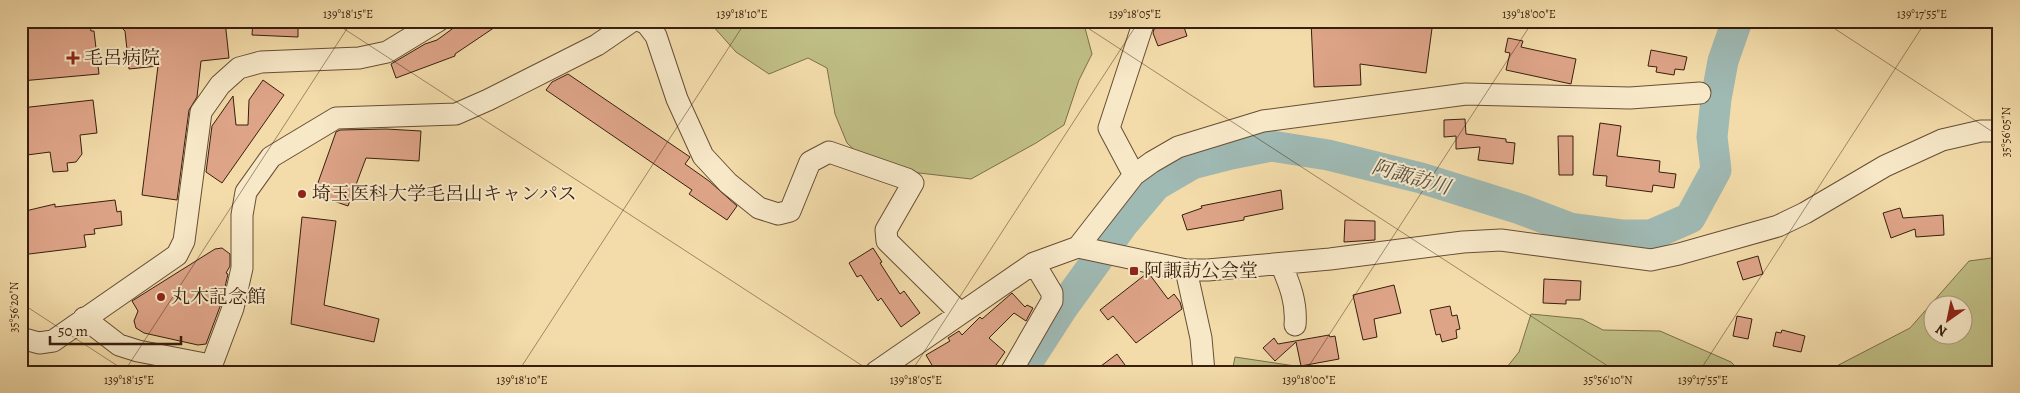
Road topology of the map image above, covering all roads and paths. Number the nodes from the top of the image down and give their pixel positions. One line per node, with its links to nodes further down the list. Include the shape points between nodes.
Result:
1 (438, 21): 13 (street, via 387,52 351,59 261,62 239,68 220,85 201,112 184,241 176,255)
2 (632, 21): 16 (street, via 597,45 456,114 336,118 271,157 246,192 242,215 242,268 233,308)
3 (640, 21): 12 (street, via 646,23 656,36 677,98 703,156 728,184 759,208 778,214 790,211 810,162 829,152 913,183 886,230 887,241)
4 (1144, 21): 7 (street, via 1109,128)
5 (1700, 93): 7 (street, via 1630,98 1466,94 1264,121 1178,147)
6 (1999, 131): 10 (street, via 1942,140 1885,166 1778,226 1651,260 1501,240)
7 (1134, 175): 8 (street)
8 (1086, 249): 9 (street); 11 (street)
9 (1034, 264): 12 (street); 18 (street, via 1052,293 1052,301)
10 (1281, 264): 11 (street); 14 (street, via 1293,293)
11 (1186, 270): 19 (street, via 1201,338)
12 (960, 313): 17 (street)
13 (84, 318): 15 (street, via 53,341 38,343); 16 (street, via 119,345)
14 (1295, 326)
15 (21, 338)
16 (210, 369)
17 (876, 372)
18 (1011, 372)
19 (1204, 372)

